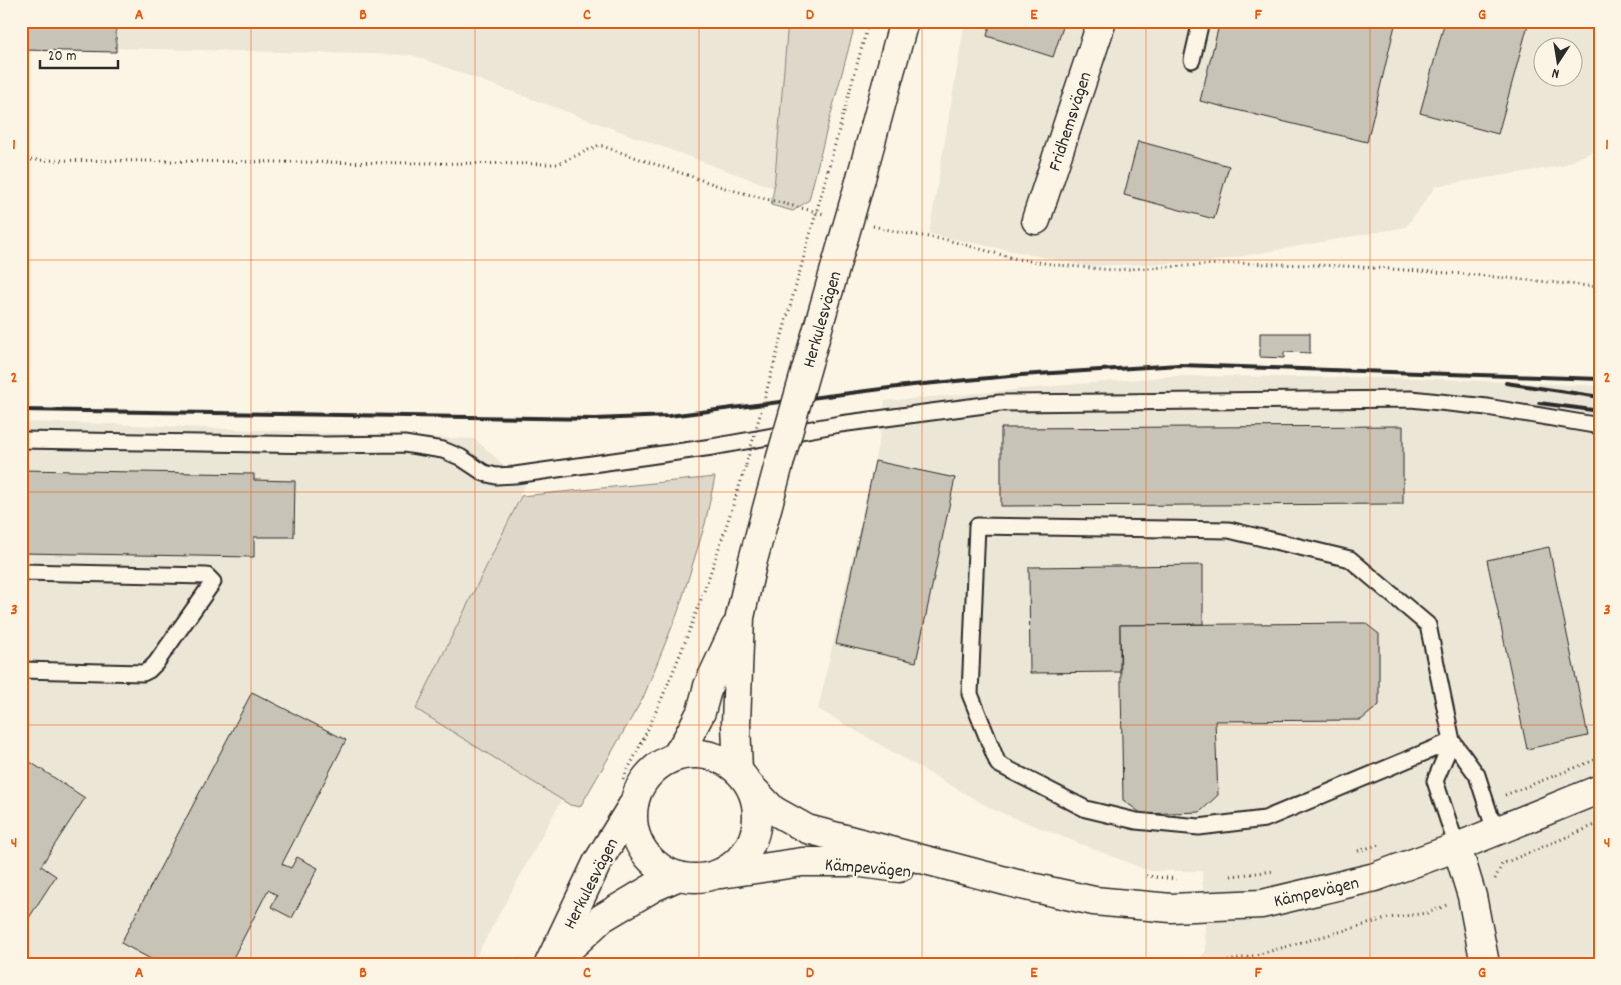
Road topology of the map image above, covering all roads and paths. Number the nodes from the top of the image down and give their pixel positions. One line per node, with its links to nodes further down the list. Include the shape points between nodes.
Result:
1 (869, 21): 20 (path, bridge, via 746,465 696,615 656,710)
2 (904, 21): 14 (main road, Herkulesvägen, bridge, via 779,464)
3 (1102, 21): 8 (main road, Fridhemsvägen)
4 (1201, 21): 5 (lane)
5 (1192, 60)
6 (21, 160): 7 (path, via 558,164 599,145 728,189)
7 (832, 216)
8 (1036, 220)
9 (870, 225): 10 (path, via 1058,266 1113,270 1238,263 1346,266)
10 (1600, 288)
11 (1600, 426): 12 (lane, via 1487,407 1411,399 1000,403 496,476 484,473 443,450 404,444)
12 (21, 440)
13 (21, 572): 15 (lane, via 207,576 213,582 156,663 143,673)
14 (740, 617): 17 (main road, Herkulesvägen, via 708,686 701,712); 18 (main road, Herkulesvägen, via 736,724)
15 (21, 670)
16 (1452, 741): 16 (lane, via 1428,626 1350,559 1229,530 977,526 970,694 998,764 1086,809 1136,821 1199,827 1265,819); 22 (lane, via 1477,775); 23 (lane, via 1434,781)
17 (676, 756): 18 (main road, via 712,755 729,763); 20 (main road, via 661,763)
18 (744, 779): 27 (main road, via 757,807 757,827 750,847 736,863); 32 (main road, Kämpevägen, via 773,810 807,829)
19 (1600, 789): 22 (main road, Kämpevägen)
20 (627, 795): 28 (main road, via 637,840 647,856 661,869); 36 (main road, Herkulesvägen)
21 (1600, 823): 33 (path, via 1502,864 1493,889)
22 (1495, 831): 23 (main road, Kämpevägen)
23 (1457, 847): 32 (main road, Kämpevägen, via 1375,877 1262,904 1172,908 1094,901); 33 (main road)
24 (1367, 848): 25 (path)
25 (1349, 854)
26 (1283, 870): 30 (path)
27 (719, 874): 28 (main road, via 699,878); 32 (main road, Kämpevägen, via 802,862 854,862)
28 (679, 876): 37 (main road, Herkulesvägen, via 602,918)
29 (1138, 876): 31 (path)
30 (1225, 877)
31 (1187, 880)
32 (1017, 884)
33 (1472, 896): 38 (path, via 1427,913 1389,918); 39 (main road)
34 (527, 948): 35 (path)
35 (517, 964)
36 (549, 964)
37 (553, 964)
38 (1213, 964)
39 (1485, 964)

